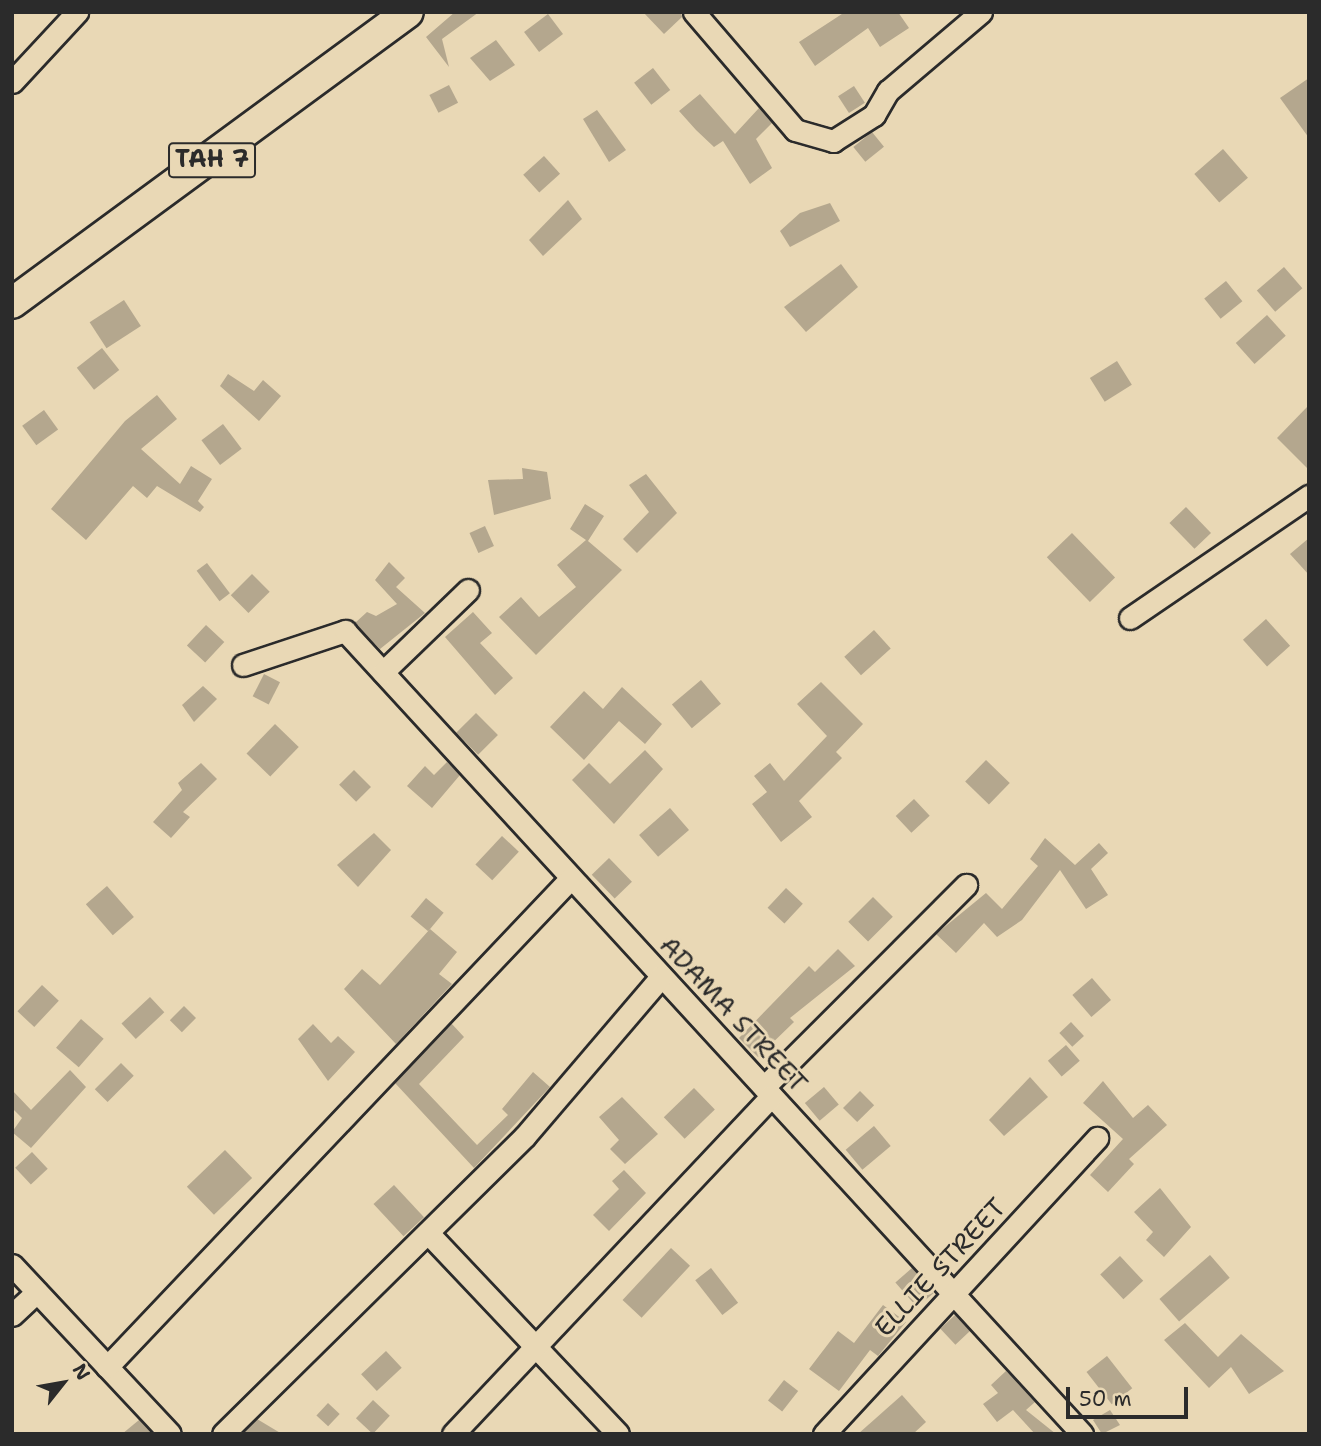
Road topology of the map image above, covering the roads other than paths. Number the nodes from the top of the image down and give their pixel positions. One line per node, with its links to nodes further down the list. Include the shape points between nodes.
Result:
1 (77, 12): 5 (street)
2 (408, 12): 6 (highway, TAH 7)
3 (694, 12): 4 (street, via 795,130 833,141 874,115 888,91)
4 (981, 12)
5 (12, 82)
6 (12, 303)
7 (1309, 496): 9 (street)
8 (468, 590): 11 (street)
9 (1130, 618)
10 (243, 665): 11 (street, ADAMA STREET, via 345,631)
11 (383, 672): 12 (street, ADAMA STREET)
12 (571, 878): 14 (street, ADAMA STREET); 23 (street)
13 (966, 885): 15 (street)
14 (661, 977): 15 (street, ADAMA STREET); 17 (street, via 525,1136)
15 (767, 1091): 20 (street, ADAMA STREET); 22 (street)
16 (1097, 1138): 20 (street, ELLIE STREET)
17 (429, 1234): 22 (street); 25 (street)
18 (12, 1265): 19 (street)
19 (37, 1292): 21 (street); 23 (street)
20 (952, 1295): 28 (street, ELLIE STREET); 29 (street, ADAMA STREET)
21 (12, 1315)
22 (532, 1345): 26 (street); 27 (street)
23 (107, 1367): 24 (street)
24 (170, 1434)
25 (223, 1434)
26 (453, 1434)
27 (618, 1434)
28 (824, 1434)
29 (1082, 1434)

